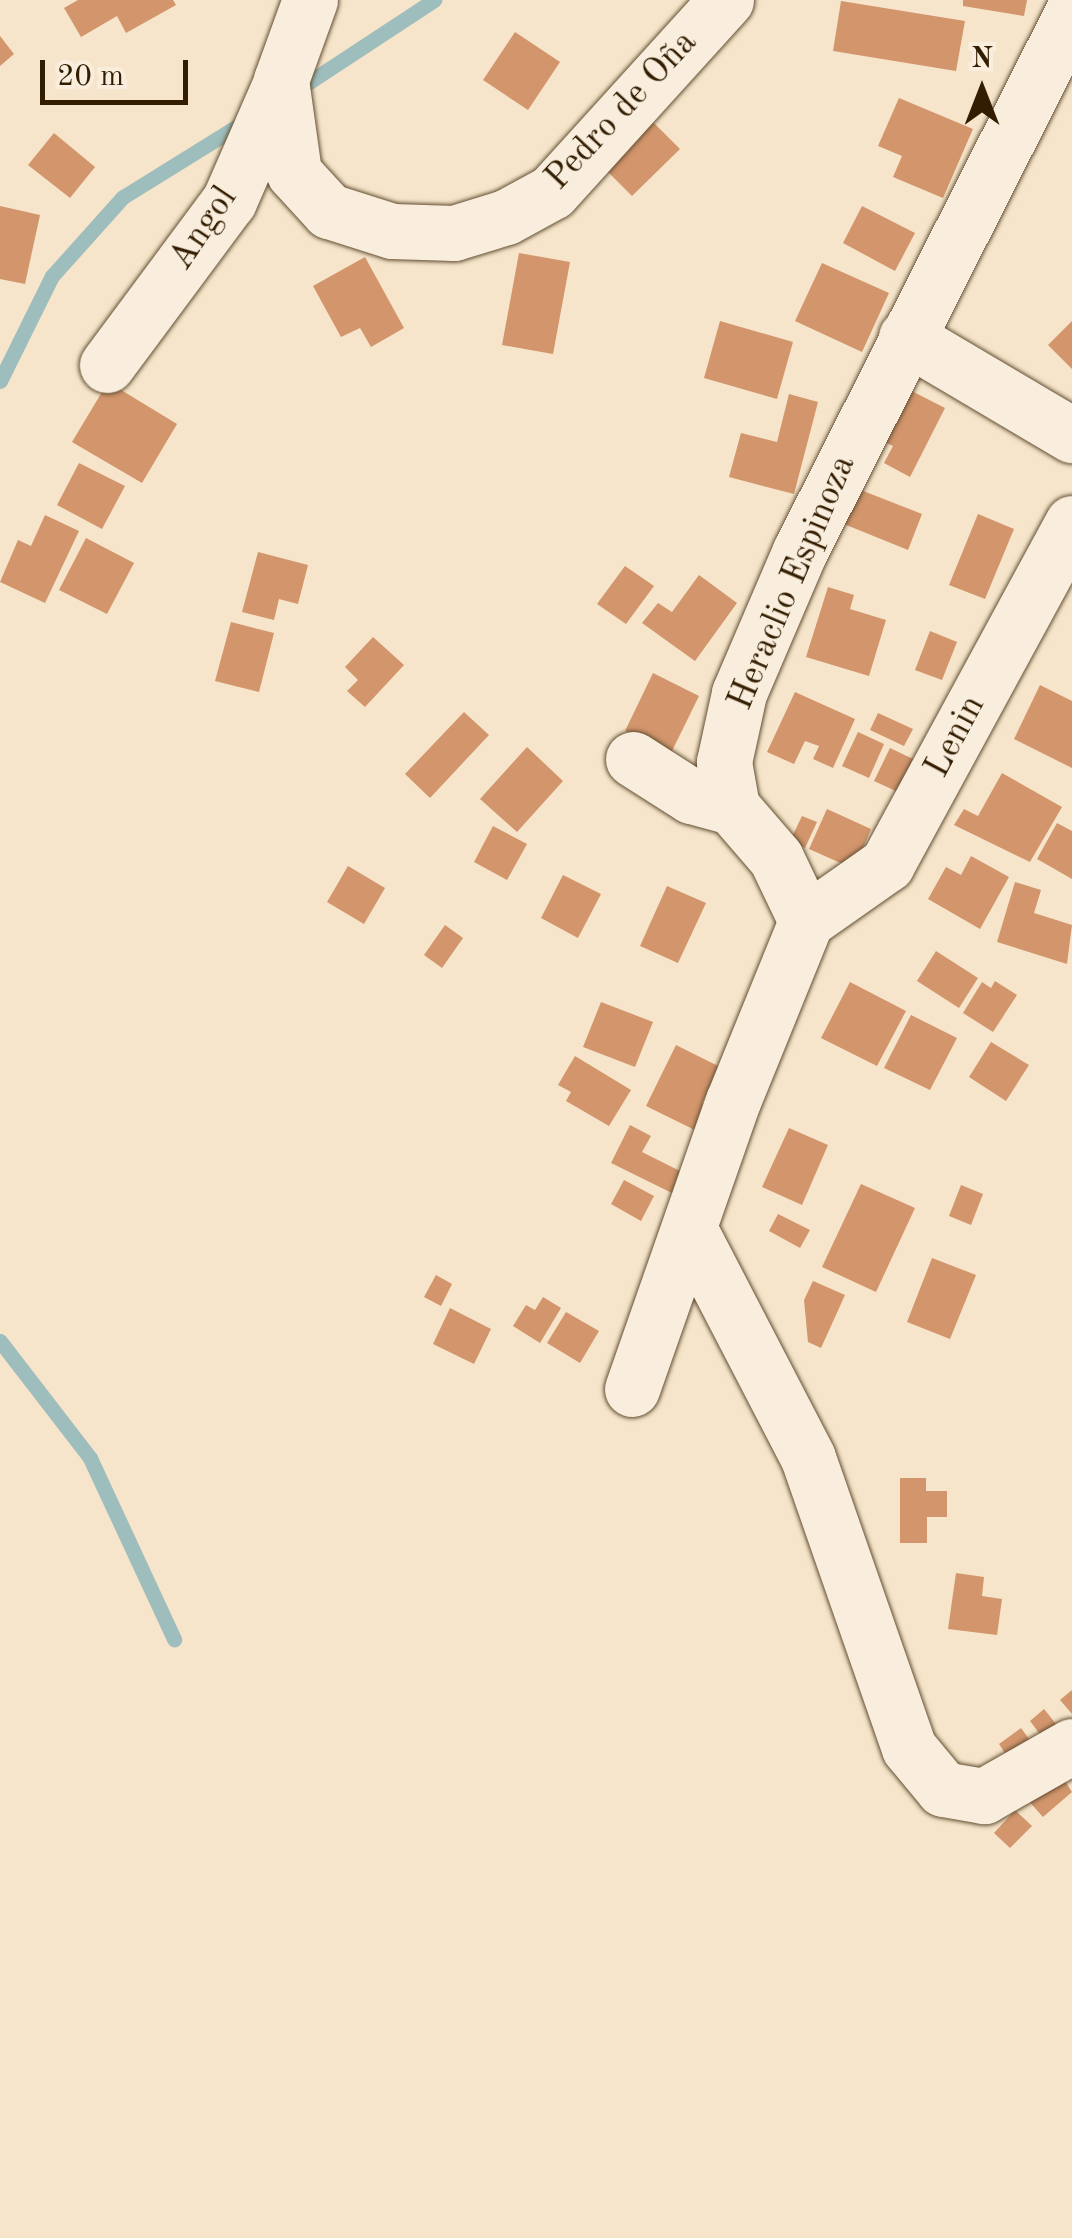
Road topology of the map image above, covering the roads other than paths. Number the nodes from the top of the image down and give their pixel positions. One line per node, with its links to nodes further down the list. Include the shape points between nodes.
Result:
1 (310, 0): 4 (street, Pedro de Oña)
2 (726, 0): 4 (street, Pedro de Oña, via 552,192 506,217 454,233 392,231 329,210 294,173)
3 (1072, 13): 5 (street, Heraclio Espinoza)
4 (281, 80): 6 (street, Angol, via 229,201)
5 (906, 338): 7 (street); 10 (street, Heraclio Espinoza, via 800,551 739,693 724,762)
6 (106, 365)
7 (1072, 435)
8 (1072, 522): 11 (street, Lenin, via 886,864)
9 (633, 760): 10 (street, via 692,796)
10 (732, 807): 11 (street, via 776,858)
11 (806, 921): 12 (street, via 733,1101)
12 (691, 1232): 13 (street); 14 (street, via 808,1458 909,1748 943,1789 984,1796)
13 (632, 1389)
14 (1072, 1746)

